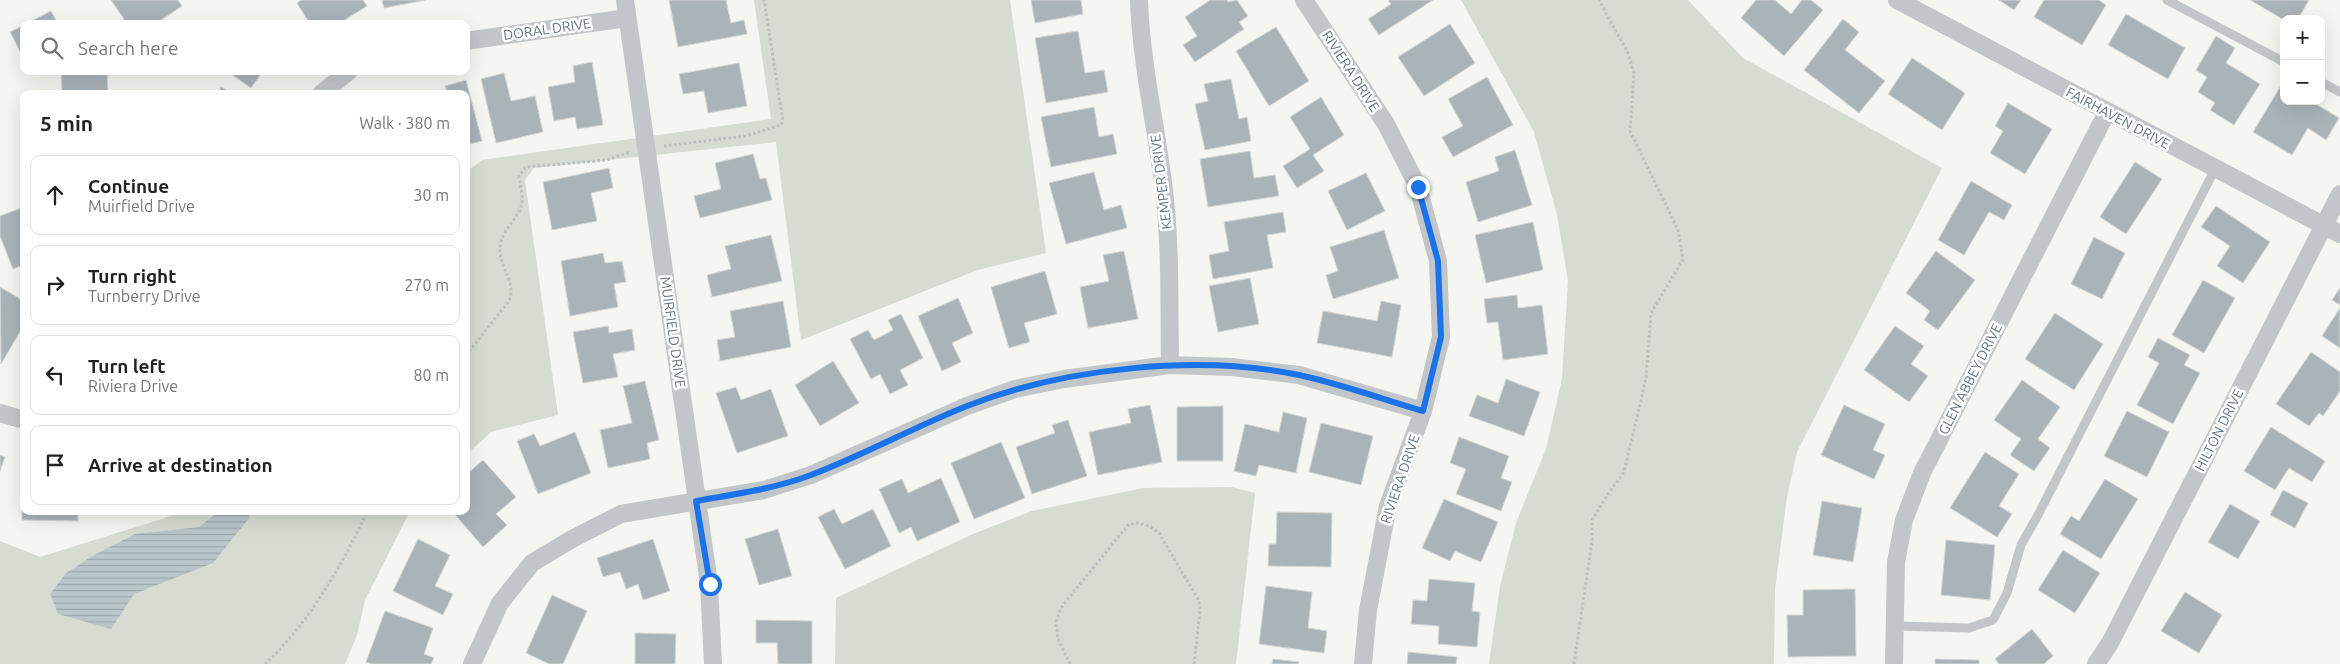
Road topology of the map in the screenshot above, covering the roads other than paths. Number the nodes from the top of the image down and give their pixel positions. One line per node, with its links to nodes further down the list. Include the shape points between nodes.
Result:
1 (624, 0): 6 (street, MUIRFIELD DRIVE)
2 (1138, 0): 18 (street, KEMPER DRIVE, via 1140,38 1166,217)
3 (1304, 0): 19 (street, RIVIERA DRIVE, via 1386,124 1418,187 1438,261 1441,337)
4 (1898, 0): 13 (street, FAIRHAVEN DRIVE)
5 (2167, 0): 8 (lane)
6 (627, 18): 7 (street, DORAL DRIVE); 22 (street, MUIRFIELD DRIVE)
7 (470, 40)
8 (2280, 60)
9 (344, 75): 11 (street)
10 (2325, 84): 12 (lane)
11 (326, 90)
12 (2340, 92)
13 (2107, 112): 14 (street, FAIRHAVEN DRIVE); 23 (street, GLEN ABBEY DRIVE, via 1922,473 1904,520 1896,562)
14 (2214, 169): 16 (street, FAIRHAVEN DRIVE); 23 (lane, via 2021,545 2007,593 1993,620 1969,628)
15 (2340, 194): 16 (street, HILTON DRIVE)
16 (2324, 226): 17 (street, FAIRHAVEN DRIVE); 28 (street, HILTON DRIVE, via 2110,643)
17 (2340, 234)
18 (1170, 365): 19 (street, via 1232,367 1299,375); 22 (street, via 1064,379 1015,390 967,406 811,475 764,490)
19 (1423, 411): 26 (street, RIVIERA DRIVE, via 1388,506 1370,601)
20 (0, 412): 21 (street)
21 (20, 419)
22 (696, 501): 24 (street, via 621,514 572,538 532,563 500,603); 25 (street, MUIRFIELD DRIVE, via 710,584)
23 (1895, 626): 27 (street, GLEN ABBEY DRIVE)
24 (472, 664)
25 (713, 664)
26 (1363, 664)
27 (1894, 664)
28 (2096, 664)

